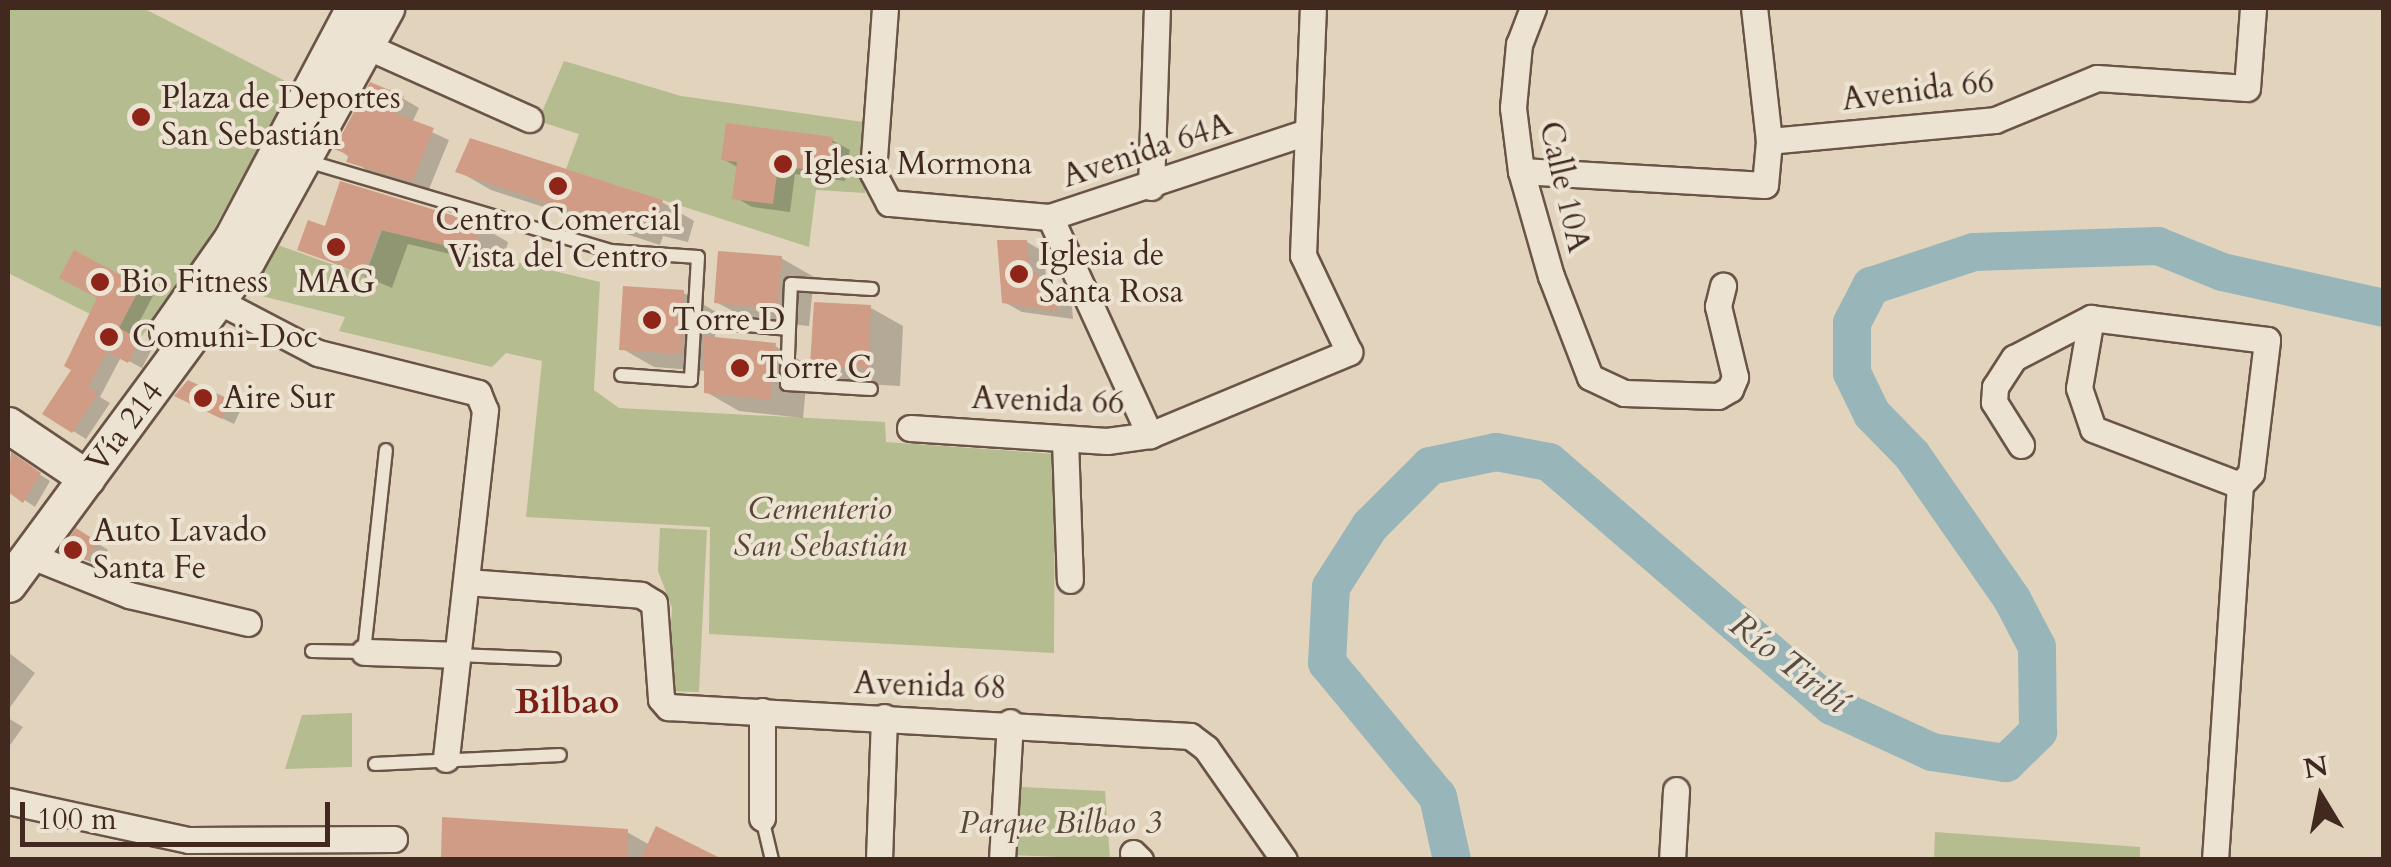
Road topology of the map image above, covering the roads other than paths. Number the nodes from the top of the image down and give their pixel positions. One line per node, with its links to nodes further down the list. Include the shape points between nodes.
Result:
1 (354, 8): 19 (main road, Vía 214)
2 (386, 8): 9 (main road, Vía 214)
3 (885, 8): 16 (street, Avenida 64A, via 873,173 889,203)
4 (1157, 8): 15 (street)
5 (1313, 8): 11 (street)
6 (1532, 8): 14 (street, Calle 10A, via 1518,44 1513,108)
7 (1754, 8): 12 (street)
8 (2253, 8): 12 (street, Avenida 66, via 2248,88 2097,78 1995,120)
9 (366, 46): 10 (street); 13 (main road, Vía 214)
10 (529, 120)
11 (1304, 133): 15 (street, Avenida 64A); 27 (street, Avenida 66, via 1302,255 1349,352)
12 (1769, 140): 14 (street, via 1764,185)
13 (303, 160): 19 (main road, Vía 214); 21 (lane, via 612,251 698,257)
14 (1521, 172): 17 (street, Calle 10A, via 1550,276 1590,377 1624,393 1718,396 1730,389 1735,376 1718,306)
15 (1150, 187): 16 (street, Avenida 64A)
16 (1050, 217): 27 (street)
17 (1722, 286)
18 (872, 289): 22 (lane, via 791,284)
19 (208, 296): 31 (main road, Vía 214); 35 (street, via 318,353 478,393 485,410)
20 (2091, 318): 29 (street, via 2014,358 1995,387 1994,402); 32 (street, via 2079,388 2092,428); 32 (street, via 2267,340 2251,473)
21 (695, 320): 22 (lane); 23 (lane, via 691,380)
22 (789, 330): 24 (lane, via 787,384)
23 (621, 375)
24 (871, 389)
25 (8, 426): 31 (main road)
26 (910, 428): 28 (street, Avenida 66)
27 (1150, 434): 28 (street, Avenida 66)
28 (1065, 440): 34 (street)
29 (2021, 445)
30 (386, 450): 39 (lane)
31 (77, 472): 33 (main road, Vía 214)
32 (2240, 485): 57 (street)
33 (18, 552): 36 (main road, Vía 214); 37 (street, via 129,595)
34 (1070, 580)
35 (466, 582): 40 (street); 42 (street, Avenida 68, via 641,595 660,616 661,699 668,706)
36 (8, 584)
37 (248, 624)
38 (312, 651): 39 (lane)
39 (364, 652): 40 (street)
40 (457, 655): 41 (lane); 46 (street)
41 (554, 659)
42 (762, 711): 43 (street, Avenida 68); 50 (street)
43 (884, 717): 44 (street, Avenida 68); 53 (street)
44 (1010, 722): 54 (street); 55 (street, Avenida 68, via 1190,736 1206,748)
45 (560, 755): 46 (lane)
46 (446, 759): 47 (lane)
47 (376, 764)
48 (1676, 790): 56 (street)
49 (8, 801): 51 (street, via 189,840)
50 (762, 818): 52 (lane)
51 (394, 839)
52 (772, 860)
53 (879, 860)
54 (1002, 860)
55 (1284, 860)
56 (1672, 860)
57 (2216, 860)

